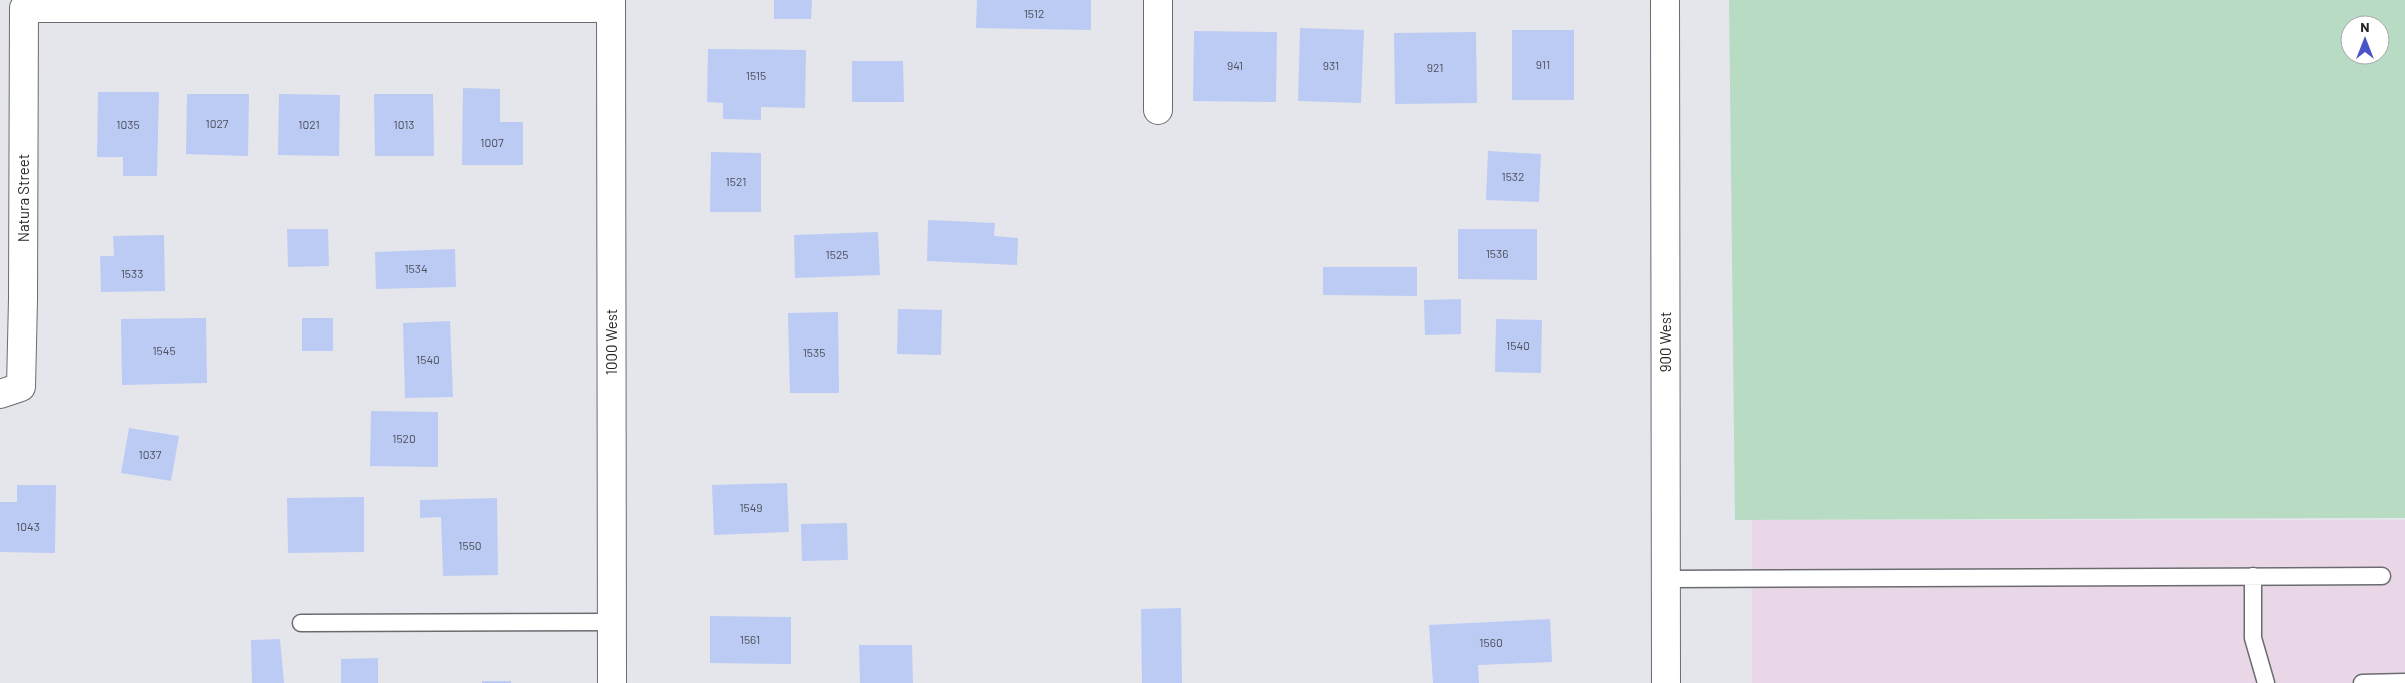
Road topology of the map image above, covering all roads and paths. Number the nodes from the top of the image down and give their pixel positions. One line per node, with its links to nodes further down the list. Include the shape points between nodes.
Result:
1 (1158, 0): 4 (street)
2 (1665, 0): 8 (street, 900 West)
3 (611, 4): 5 (street, Natura Street, via 24,8 23,289); 9 (street, 1000 West)
4 (1158, 110)
5 (10, 391)
6 (2253, 576): 7 (lane); 8 (lane); 14 (lane, via 2253,638)
7 (2382, 576)
8 (1667, 579): 13 (street, 900 West)
9 (612, 622): 10 (lane); 12 (street, 1000 West)
10 (301, 623)
11 (2405, 682): 15 (lane)
12 (612, 683)
13 (1666, 683)
14 (2266, 683)
15 (2362, 683)

